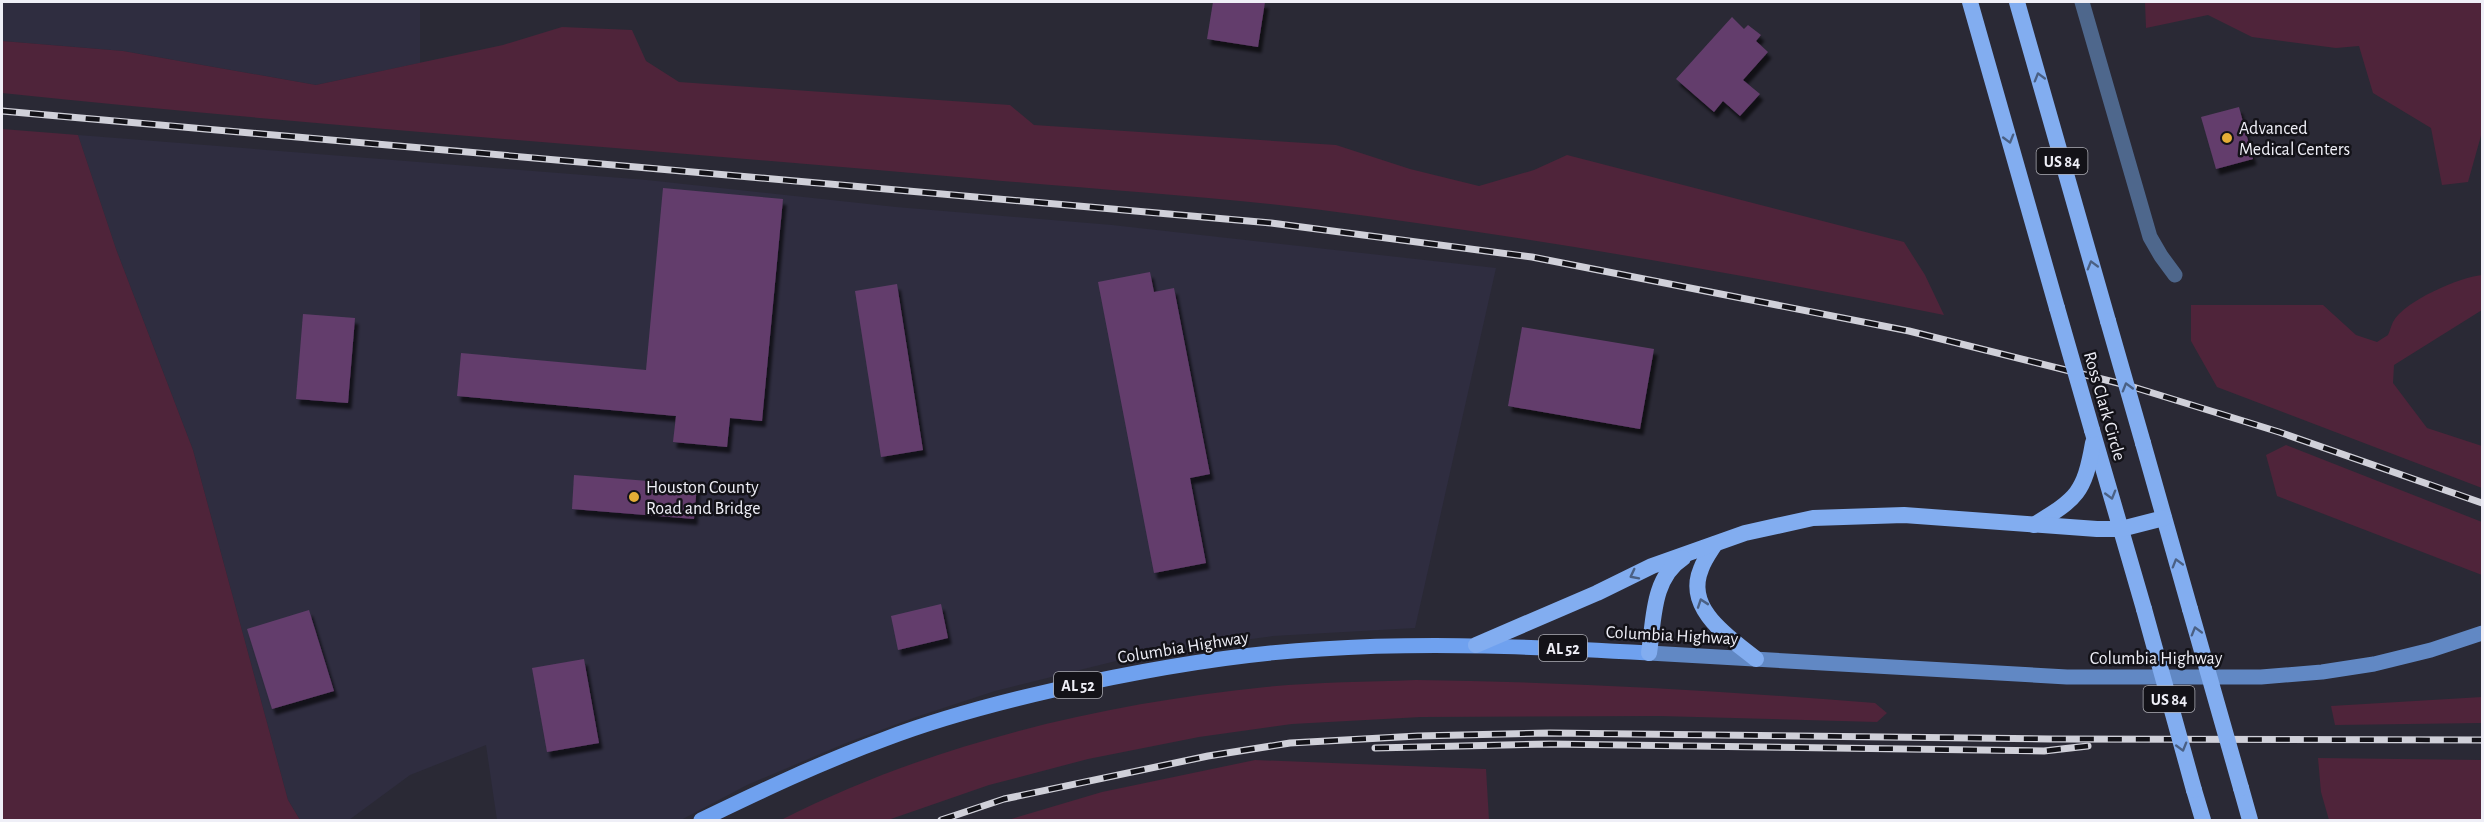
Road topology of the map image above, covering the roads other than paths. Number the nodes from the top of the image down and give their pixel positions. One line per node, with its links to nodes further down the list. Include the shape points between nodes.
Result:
1 (1970, 2): 5 (highway, Ross Clark Circle / US 84, one-way to 5, bridge)
2 (2017, 2): 6 (highway, Ross Clark Circle / US 84, one-way to 2, bridge)
3 (2082, 2): 4 (street, via 2150,237)
4 (2175, 275)
5 (2093, 434): 7 (highway, via 2082,487 2068,504); 8 (highway, Ross Clark Circle / US 84, one-way to 8)
6 (2164, 518): 8 (highway); 17 (highway, Ross Clark Circle / US 84, one-way to 6, bridge)
7 (2034, 525): 8 (highway); 9 (highway, via 1856,515 1777,525)
8 (2121, 529): 16 (highway, Ross Clark Circle / US 84, one-way to 16, bridge)
9 (1715, 544): 10 (highway); 14 (highway, one-way to 9, via 1709,618 1701,604 1700,570)
10 (1689, 555): 12 (highway, one-way to 12, via 1652,566); 13 (highway, via 1673,565 1663,578)
11 (2482, 633): 14 (main road, Columbia Highway / AL 52, via 2374,664 2261,677 2067,677)
12 (1476, 645): 13 (main road, Columbia Highway / AL 52); 15 (main road, Columbia Highway / AL 52, via 1319,649 1232,657 1095,681 998,703 886,738)
13 (1649, 653): 14 (main road, Columbia Highway / AL 52)
14 (1756, 659)
15 (701, 820)
16 (2203, 820)
17 (2250, 820)

